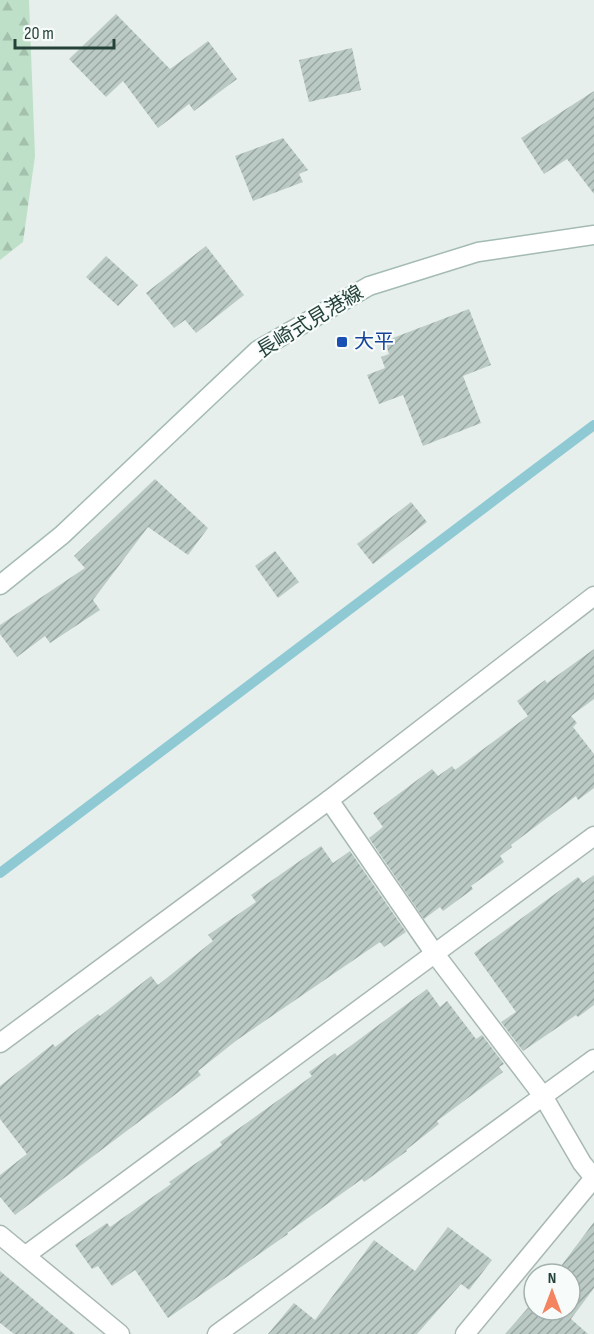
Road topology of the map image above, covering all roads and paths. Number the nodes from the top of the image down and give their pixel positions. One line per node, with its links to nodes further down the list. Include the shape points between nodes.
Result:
1 (594, 235): 2 (street, 長崎式見港線, via 478,252 369,286 258,350 62,535)
2 (0, 585)
3 (593, 600): 4 (street)
4 (329, 800): 6 (street); 7 (street)
5 (594, 836): 6 (street)
6 (435, 954): 9 (street); 11 (street)
7 (0, 1043)
8 (594, 1059): 9 (street)
9 (543, 1096): 13 (street); 14 (street, via 594,1178)
10 (0, 1235): 11 (street)
11 (26, 1255): 12 (street)
12 (120, 1334)
13 (217, 1334)
14 (465, 1334)

